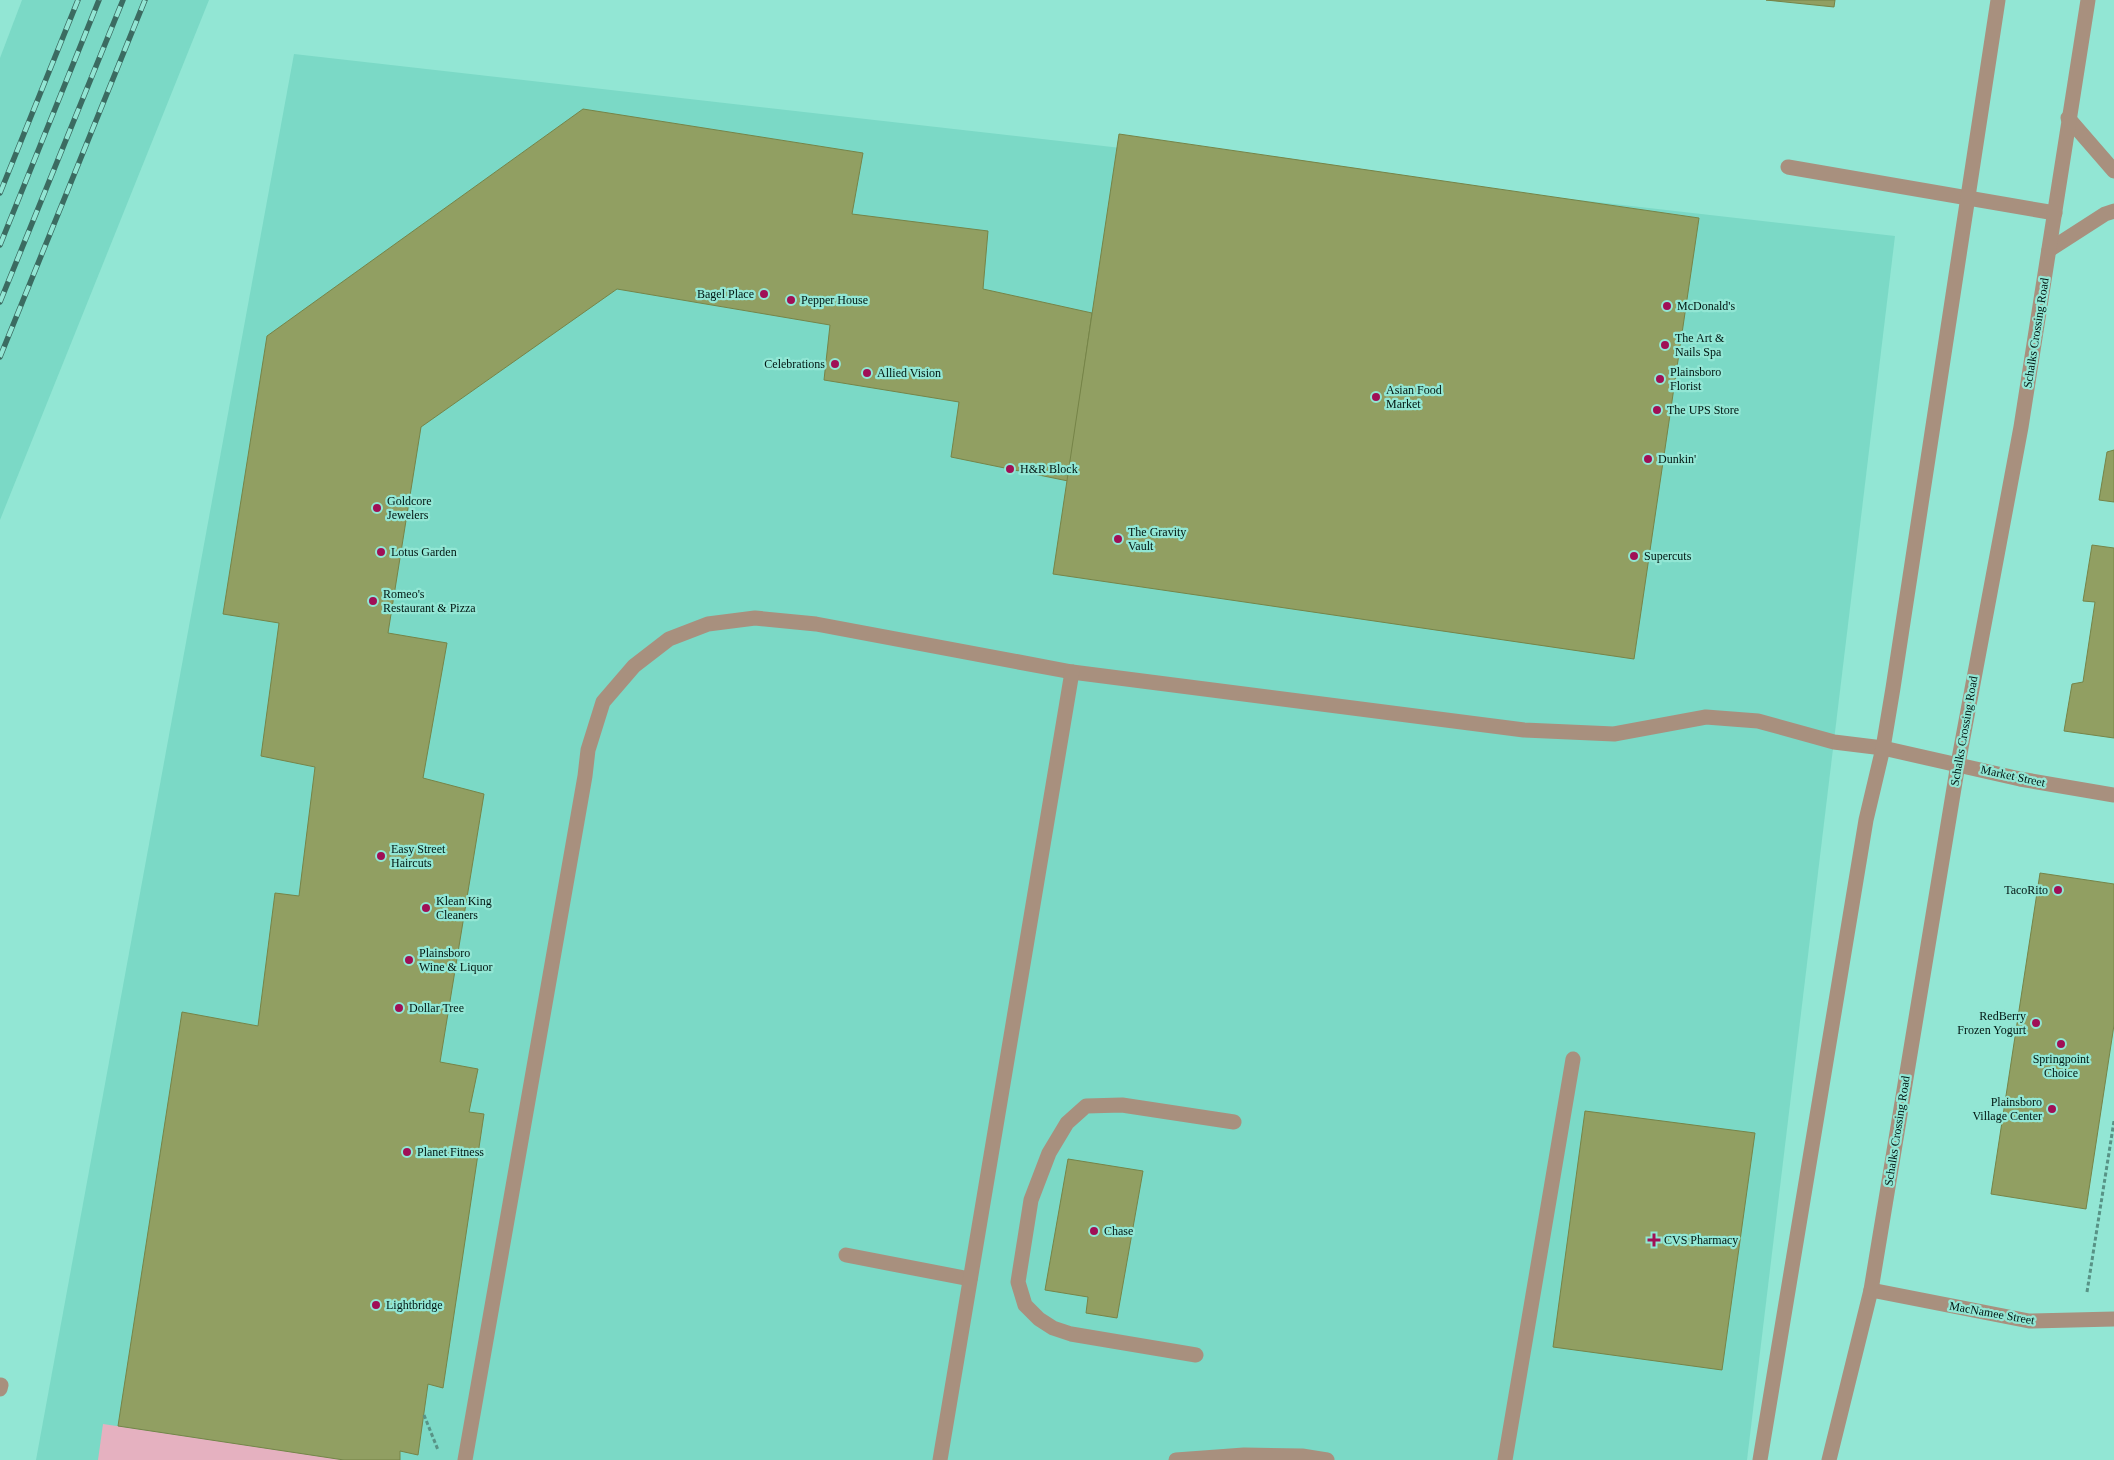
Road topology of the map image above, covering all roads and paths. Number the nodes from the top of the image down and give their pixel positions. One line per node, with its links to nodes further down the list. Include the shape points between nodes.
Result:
1 (1998, 0): 6 (street)
2 (2088, 0): 3 (street, Schalks Crossing Road)
3 (2068, 118): 5 (street); 8 (street, Schalks Crossing Road)
4 (1788, 167): 6 (street)
5 (2114, 171)
6 (1967, 198): 8 (street); 11 (street)
7 (2114, 211): 9 (street)
8 (2055, 213): 9 (street, Schalks Crossing Road)
9 (2049, 250): 12 (street, Schalks Crossing Road, via 2021,427)
10 (1072, 672): 11 (street, Market Street, via 1524,730 1614,734 1706,717 1758,721 1834,742); 18 (street); 25 (street, Market Street, via 816,624 755,618 708,624 669,640 634,666 602,702 588,750)
11 (1883, 748): 12 (street, Market Street); 30 (street, via 1866,820)
12 (1958, 764): 13 (street, Market Street); 19 (street, Schalks Crossing Road)
13 (2114, 795)
14 (1573, 1059): 29 (street)
15 (2114, 1121): 20 (path)
16 (1234, 1122): 22 (street, via 1122,1105 1086,1106 1066,1123 1049,1153 1031,1200 1018,1282 1026,1305 1039,1319 1071,1334)
17 (846, 1255): 18 (street)
18 (970, 1279): 26 (street)
19 (1871, 1290): 21 (street, MacNamee Street, via 2029,1321); 31 (street, Schalks Crossing Road)
20 (2087, 1292)
21 (2114, 1319)
22 (1196, 1355)
23 (424, 1414): 24 (path)
24 (439, 1451)
25 (465, 1460)
26 (940, 1460)
27 (1176, 1460): 28 (street, via 1244,1455)
28 (1327, 1460)
29 (1505, 1460)
30 (1760, 1460)
31 (1829, 1460)

